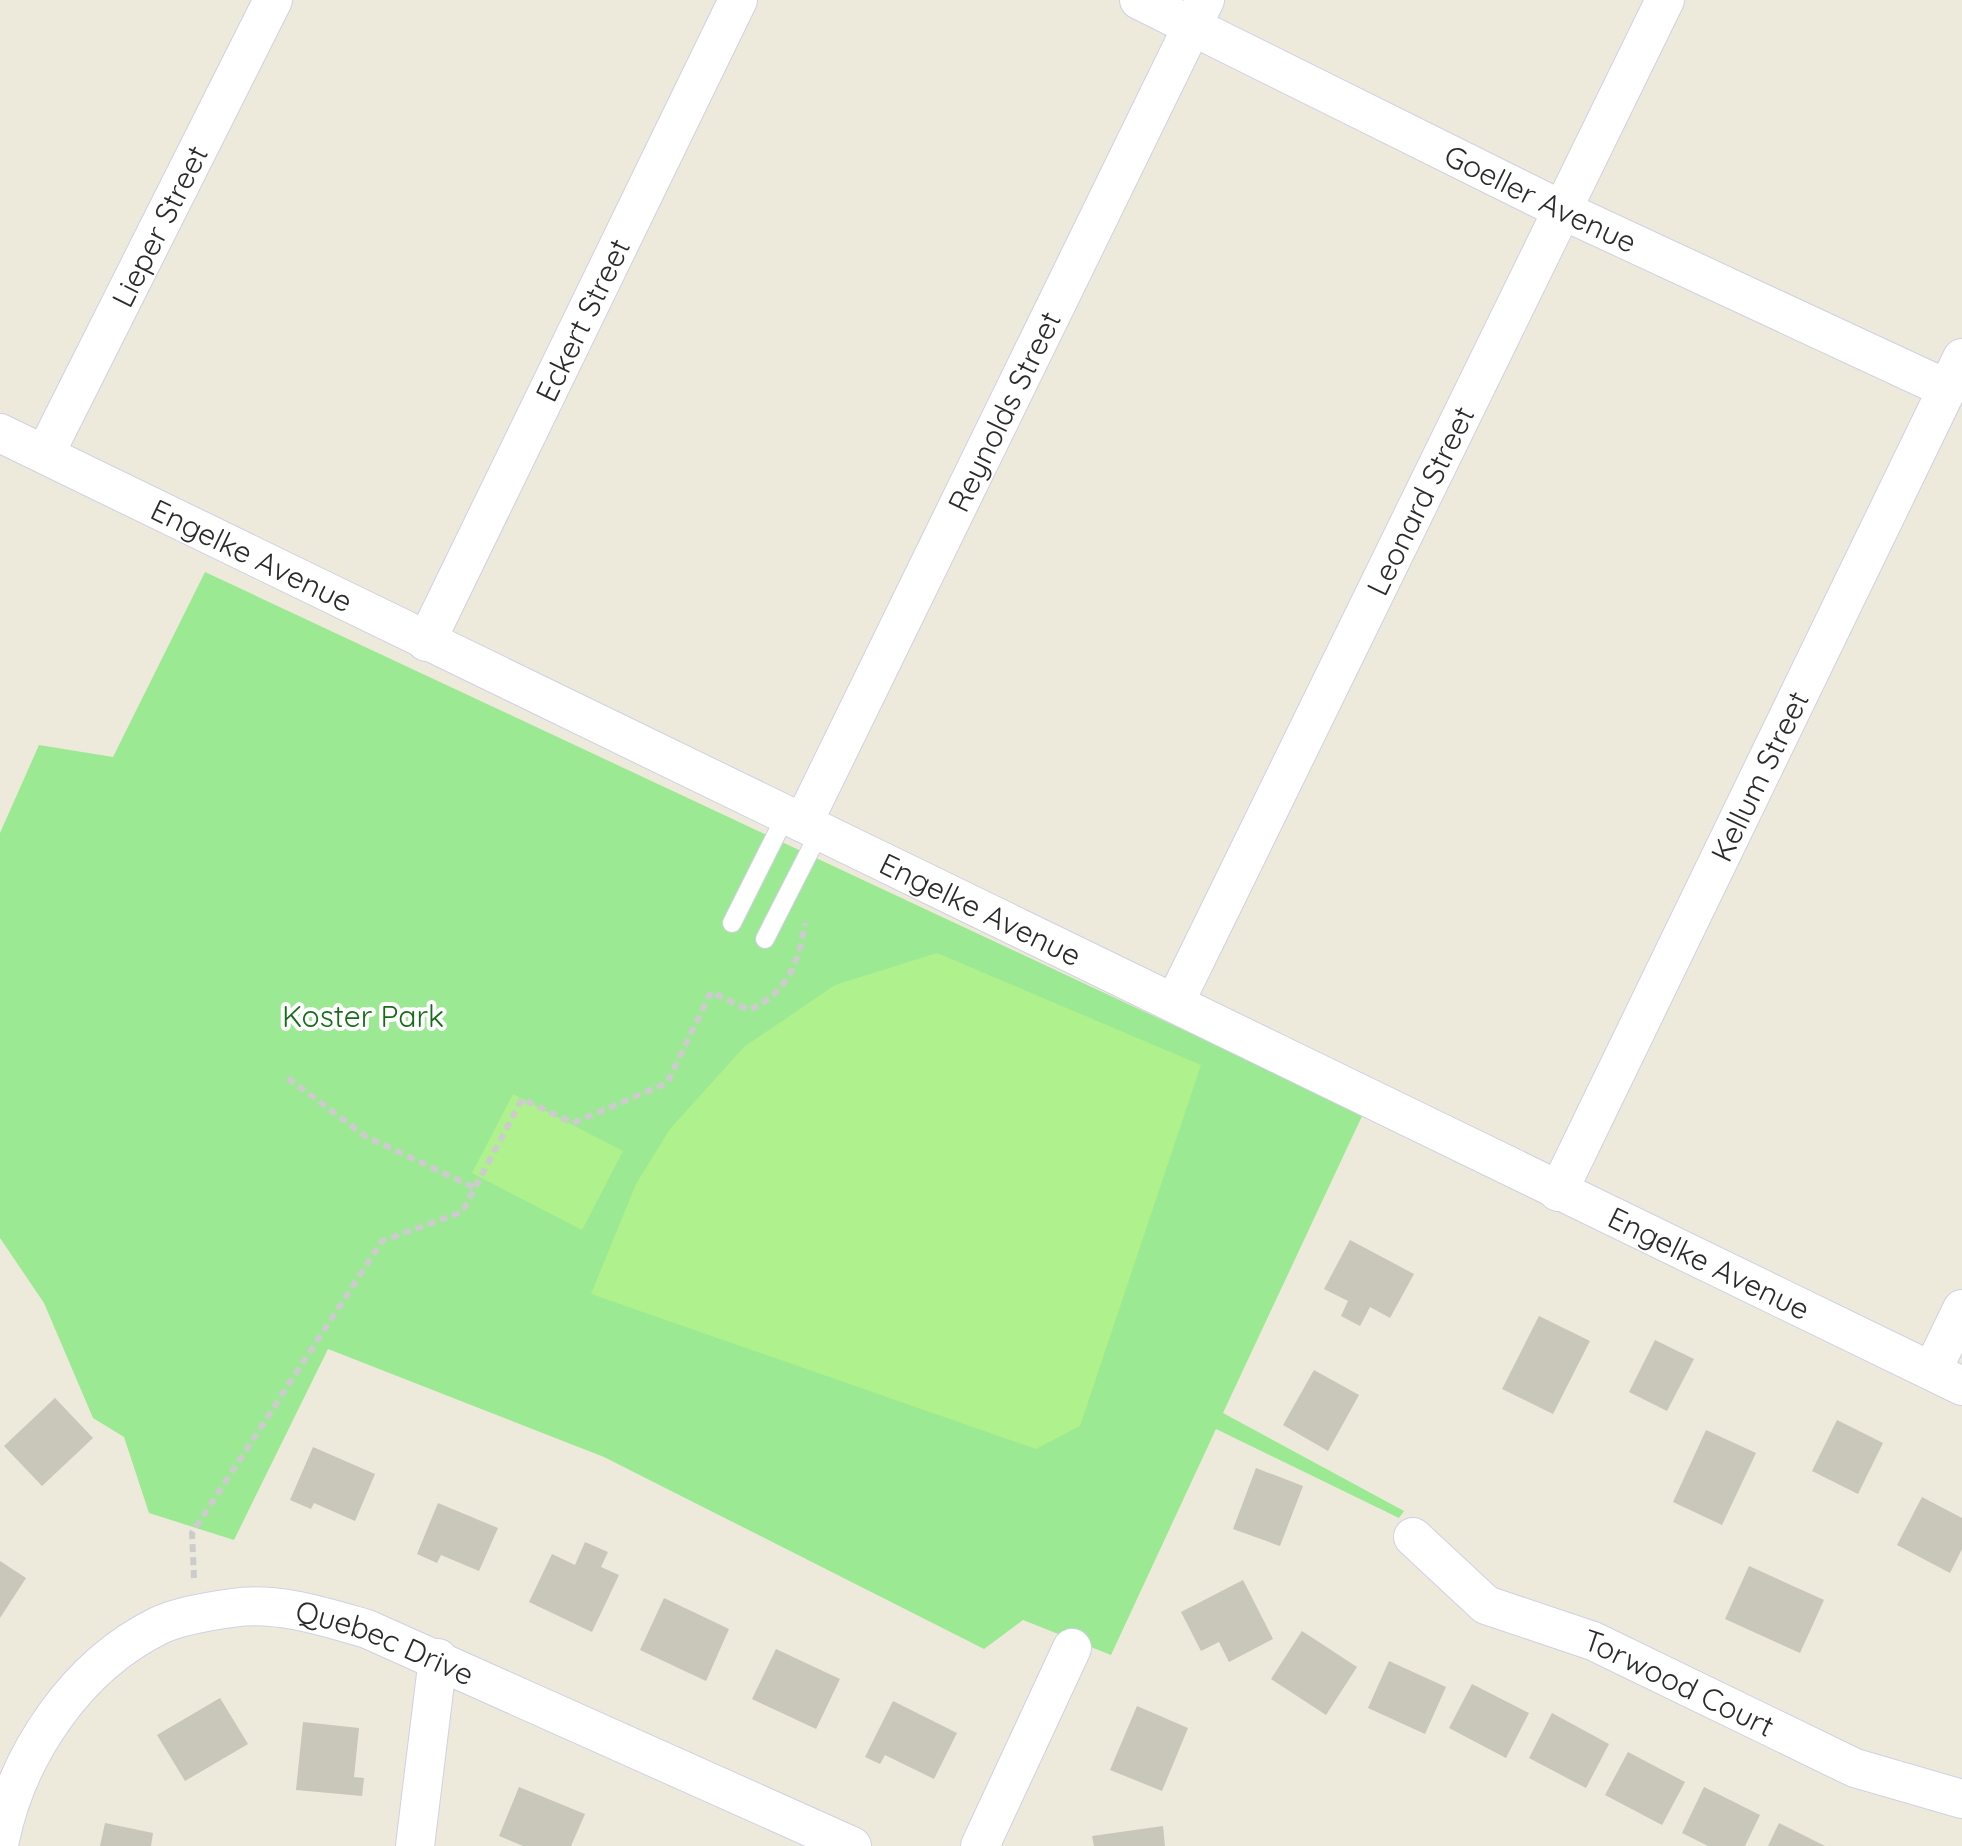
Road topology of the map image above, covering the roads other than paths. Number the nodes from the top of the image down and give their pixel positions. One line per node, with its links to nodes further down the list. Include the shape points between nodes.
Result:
1 (272, 0): 9 (street, Lieper Street)
2 (738, 0): 10 (street, Eckert Street)
3 (1139, 0): 5 (street, Goeller Avenue)
4 (1664, 0): 6 (street, Leonard Street)
5 (1198, 13): 6 (street, Goeller Avenue); 11 (street, Reynolds Street)
6 (1562, 210): 7 (street, Goeller Avenue); 14 (street, Leonard Street)
7 (1955, 374): 15 (street, Kellum Street)
8 (0, 434): 9 (street, Engelke Avenue)
9 (45, 454): 10 (street, Engelke Avenue)
10 (426, 642): 11 (street, Engelke Avenue)
11 (803, 823): 12 (lane); 13 (lane); 14 (street, Engelke Avenue)
12 (732, 923)
13 (765, 939)
14 (1175, 1002): 15 (street, Engelke Avenue)
15 (1558, 1192): 17 (street, Engelke Avenue)
16 (1962, 1309): 17 (street)
17 (1947, 1379)
18 (1413, 1537): 21 (street, Torwood Court, via 1486,1605 1593,1641 1855,1768)
19 (1072, 1648): 25 (street)
20 (438, 1658): 22 (street, Quebec Drive, via 300,1610 236,1607 159,1625 92,1674 43,1731 9,1797); 23 (street); 24 (street, Quebec Drive)
21 (1962, 1800)
22 (0, 1840)
23 (414, 1846)
24 (852, 1846)
25 (980, 1846)

